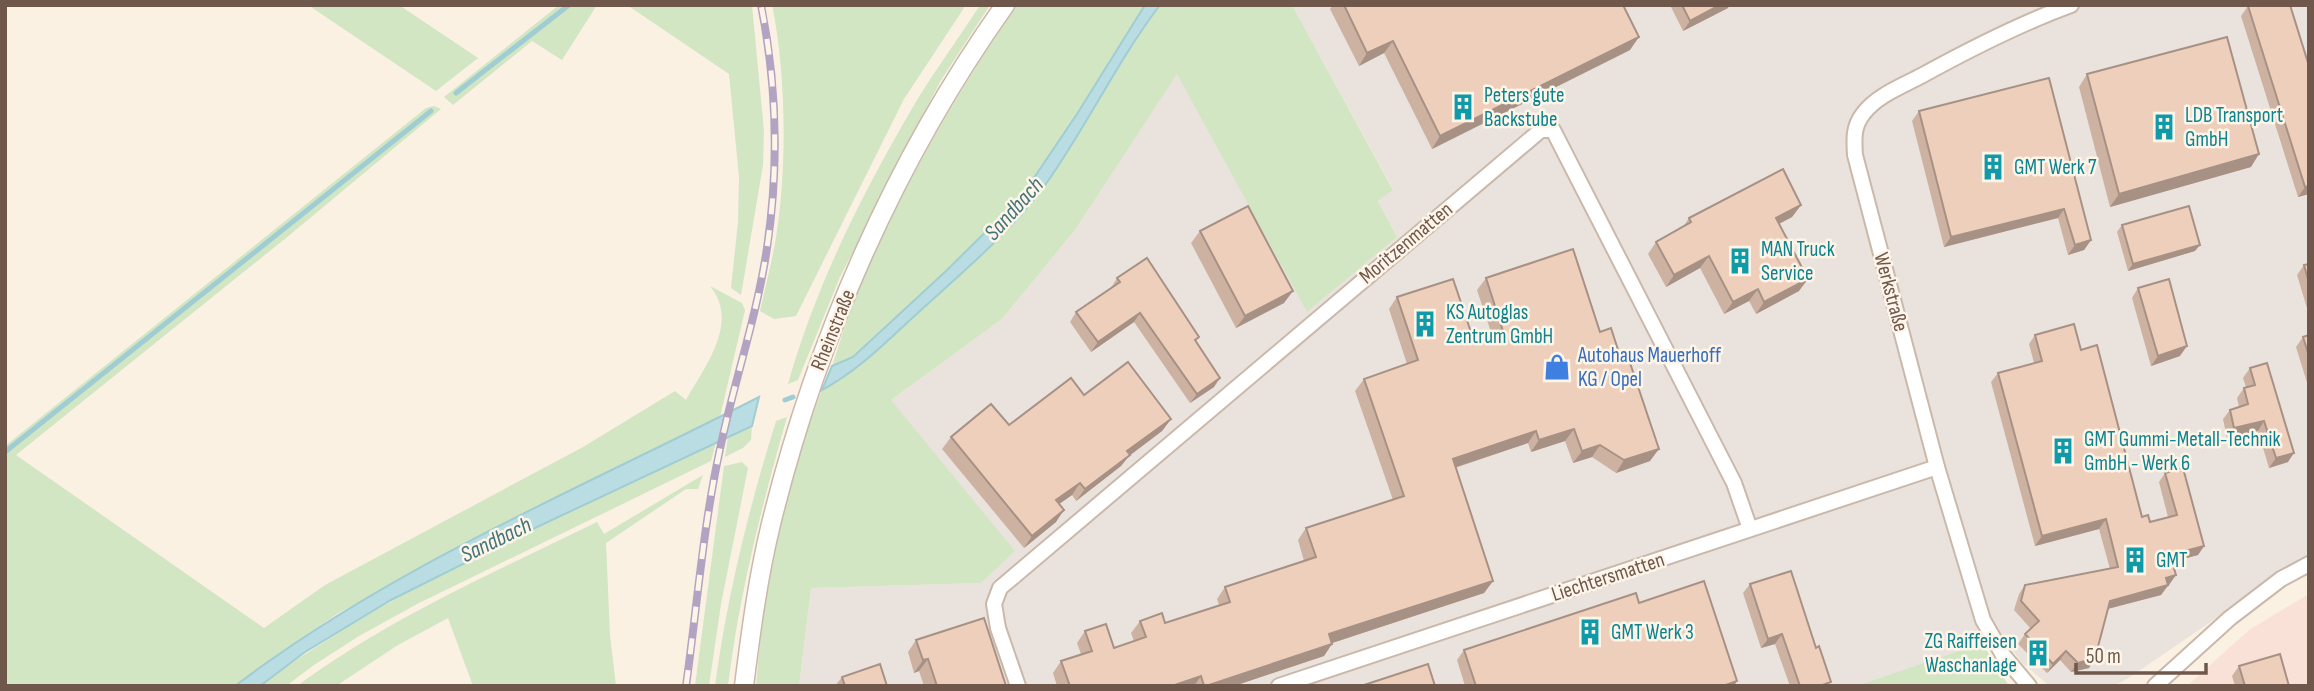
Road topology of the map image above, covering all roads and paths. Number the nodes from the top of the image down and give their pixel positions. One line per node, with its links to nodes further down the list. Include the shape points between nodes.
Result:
1 (1005, 5): 6 (street, Rheinstraße, via 930,124 878,224 816,371 771,525)
2 (2071, 5): 3 (street, Werkstraße, via 1984,42 1905,84 1863,113 1854,131 1855,155)
3 (1937, 467): 4 (street, Liechtersmatten); 9 (street, Werkstraße, via 1983,620)
4 (1750, 529): 7 (street, Moritzenmatten, via 1734,483 1553,130 1541,130 1000,588 994,604 998,628); 8 (street, Liechtersmatten)
5 (2309, 564): 10 (street, via 2230,618)
6 (744, 686)
7 (1018, 686)
8 (1279, 686)
9 (2029, 686)
10 (2155, 686)

